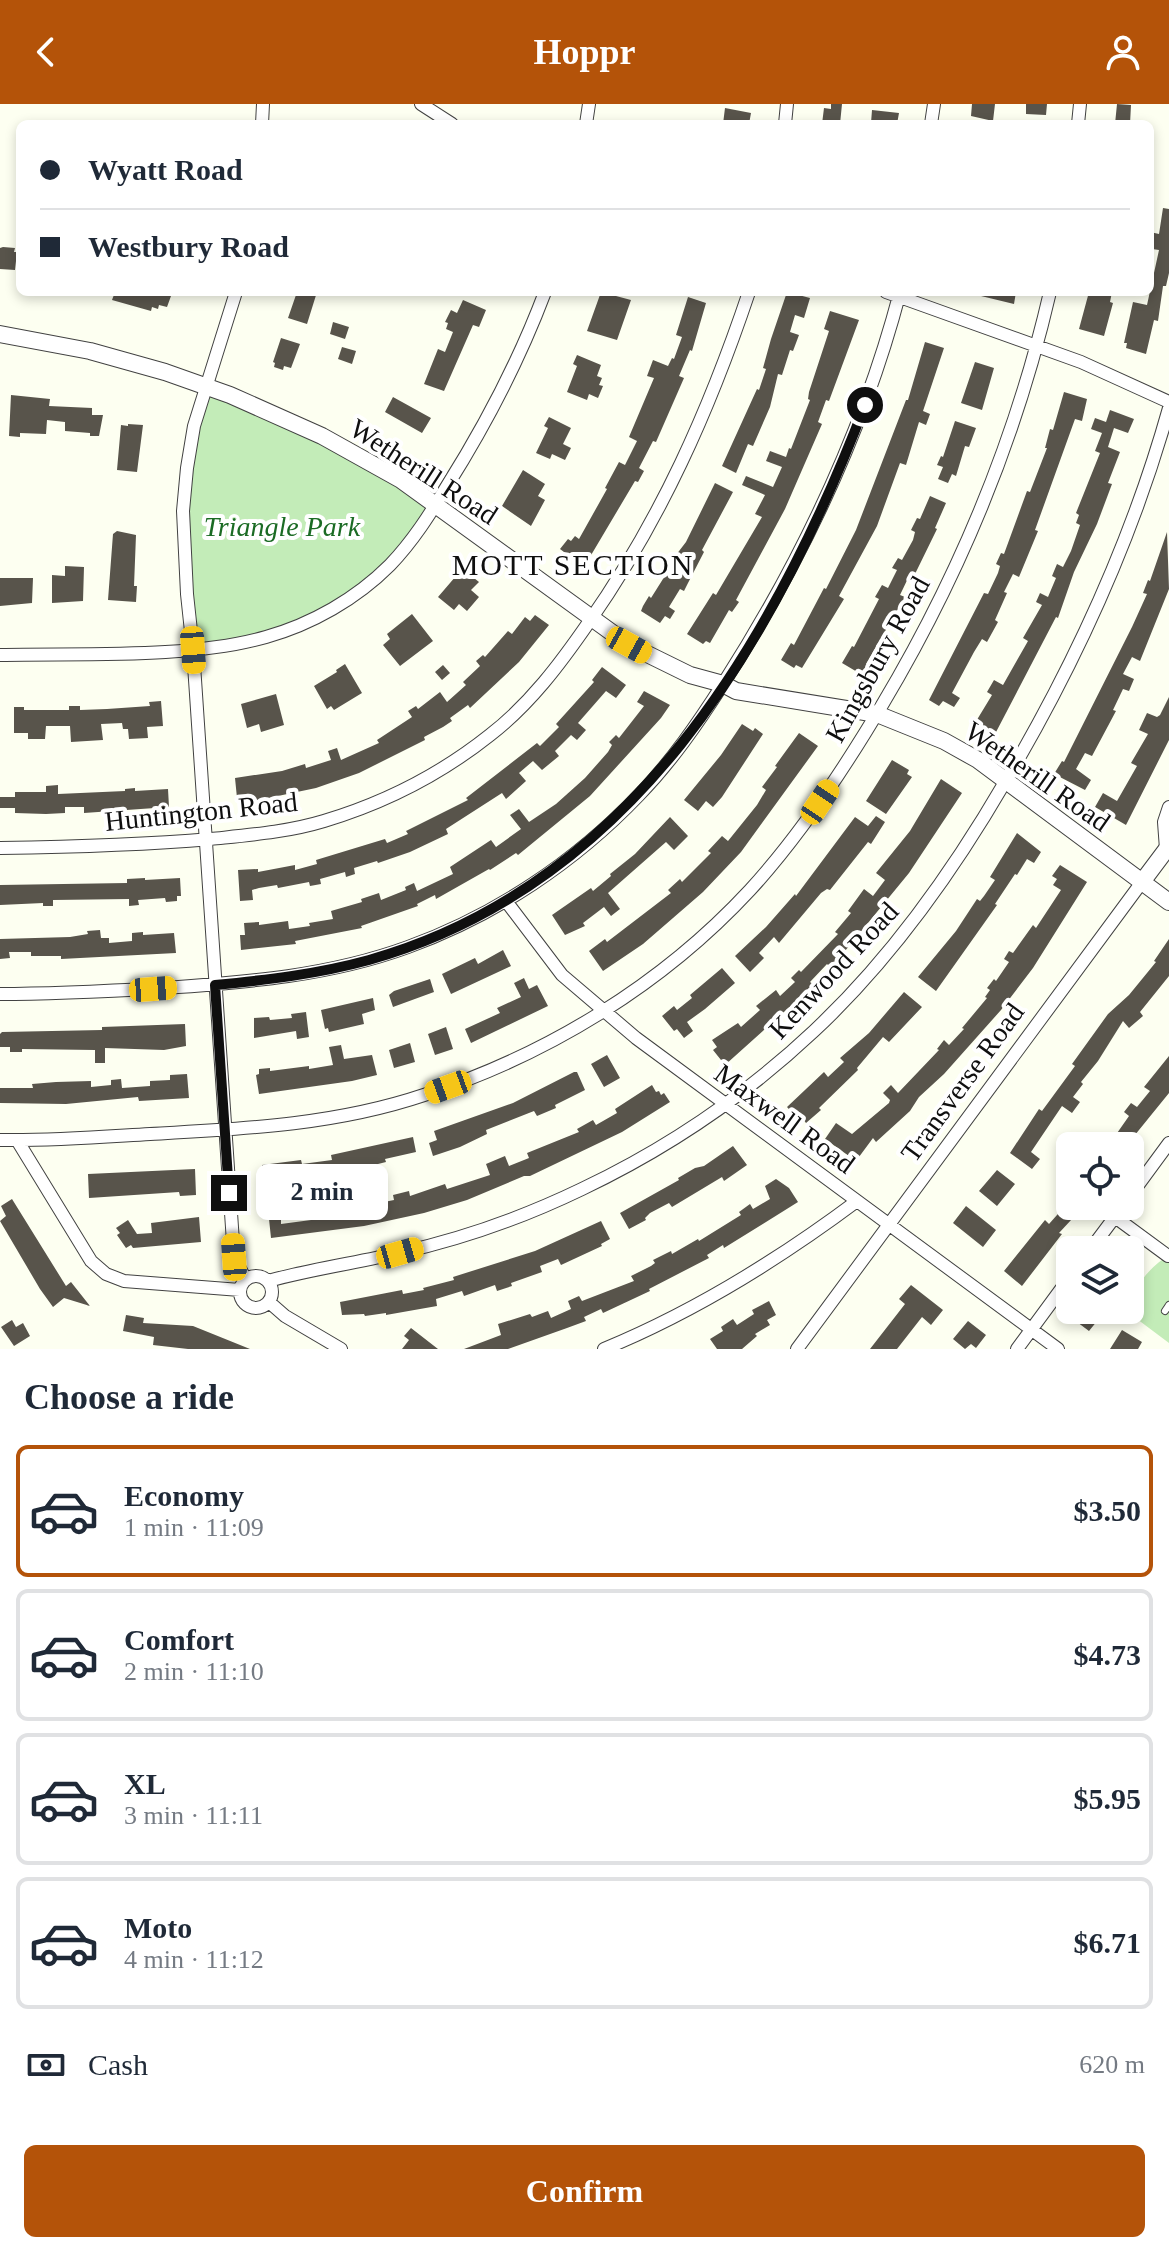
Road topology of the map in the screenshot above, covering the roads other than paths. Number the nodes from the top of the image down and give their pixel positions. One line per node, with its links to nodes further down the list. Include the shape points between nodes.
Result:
1 (421, 104): 2 (street)
2 (446, 120)
3 (235, 296): 11 (street)
4 (543, 296): 14 (street, via 479,436)
5 (748, 296): 15 (street, Huntington Road, via 688,453)
6 (894, 296): 18 (street, via 865,405 819,516)
7 (903, 296): 10 (street)
8 (1049, 296): 10 (street, Kingsbury Road)
9 (0, 334): 11 (street, Wetherill Road, via 90,351)
10 (1036, 346): 12 (street); 19 (street, Kingsbury Road, via 1010,432 966,543)
11 (206, 387): 14 (street, Wetherill Road, via 322,436); 16 (street, via 189,454 183,511)
12 (1169, 402)
13 (1169, 408): 20 (street, Kenwood Road, via 1134,518 1091,622)
14 (435, 504): 15 (street, Wetherill Road); 16 (street, via 390,565 334,608 264,637)
15 (592, 619): 18 (street, Wetherill Road, via 654,659); 22 (street, Huntington Road, via 525,704 436,773 377,803 322,822)
16 (193, 650): 17 (street); 22 (street)
17 (0, 655)
18 (723, 684): 19 (street, Wetherill Road, via 736,691); 26 (street, via 642,793 567,860)
19 (877, 714): 20 (street, Wetherill Road, via 944,741); 30 (street, Kingsbury Road, via 807,821 749,891 668,965)
20 (1006, 782): 25 (street, Wetherill Road); 31 (street, Kenwood Road, via 939,887 876,968 813,1032)
21 (1169, 807): 24 (street, via 1164,822)
22 (205, 840): 23 (street, Huntington Road); 28 (street)
23 (0, 848)
24 (1168, 848): 25 (street, Transverse Road)
25 (1142, 882): 27 (street, Wetherill Road); 39 (street, Transverse Road)
26 (506, 901): 28 (street, via 444,932 371,959 289,977); 30 (street, Maxwell Road, via 562,975)
27 (1169, 902)
28 (215, 985): 29 (street); 32 (street)
29 (0, 994)
30 (603, 1011): 31 (street, Maxwell Road); 32 (street, Kingsbury Road, via 518,1058 421,1096 323,1120)
31 (725, 1104): 37 (street, Maxwell Road); 41 (street, Kenwood Road, via 640,1160 511,1219 400,1253)
32 (224, 1130): 34 (street, Kingsbury Road); 42 (street, via 234,1257)
33 (0, 1140): 34 (street, Kingsbury Road)
34 (17, 1140): 42 (street, via 91,1261 106,1274 124,1281)
35 (1169, 1143): 36 (street)
36 (1144, 1177)
37 (857, 1201): 39 (street, Maxwell Road); 47 (street, via 756,1272)
38 (1129, 1220): 40 (street)
39 (889, 1225): 45 (street, Maxwell Road); 48 (street, Transverse Road)
40 (1168, 1256)
41 (268, 1281): 42 (street, via 254,1276); 44 (street)
42 (243, 1285): 44 (street, via 243,1300 250,1306)
43 (1056, 1296): 45 (street)
44 (269, 1302): 46 (street)
45 (1032, 1329): 49 (street); 50 (street, Maxwell Road)
46 (341, 1349)
47 (604, 1349)
48 (797, 1349)
49 (1017, 1349)
50 (1058, 1349)

